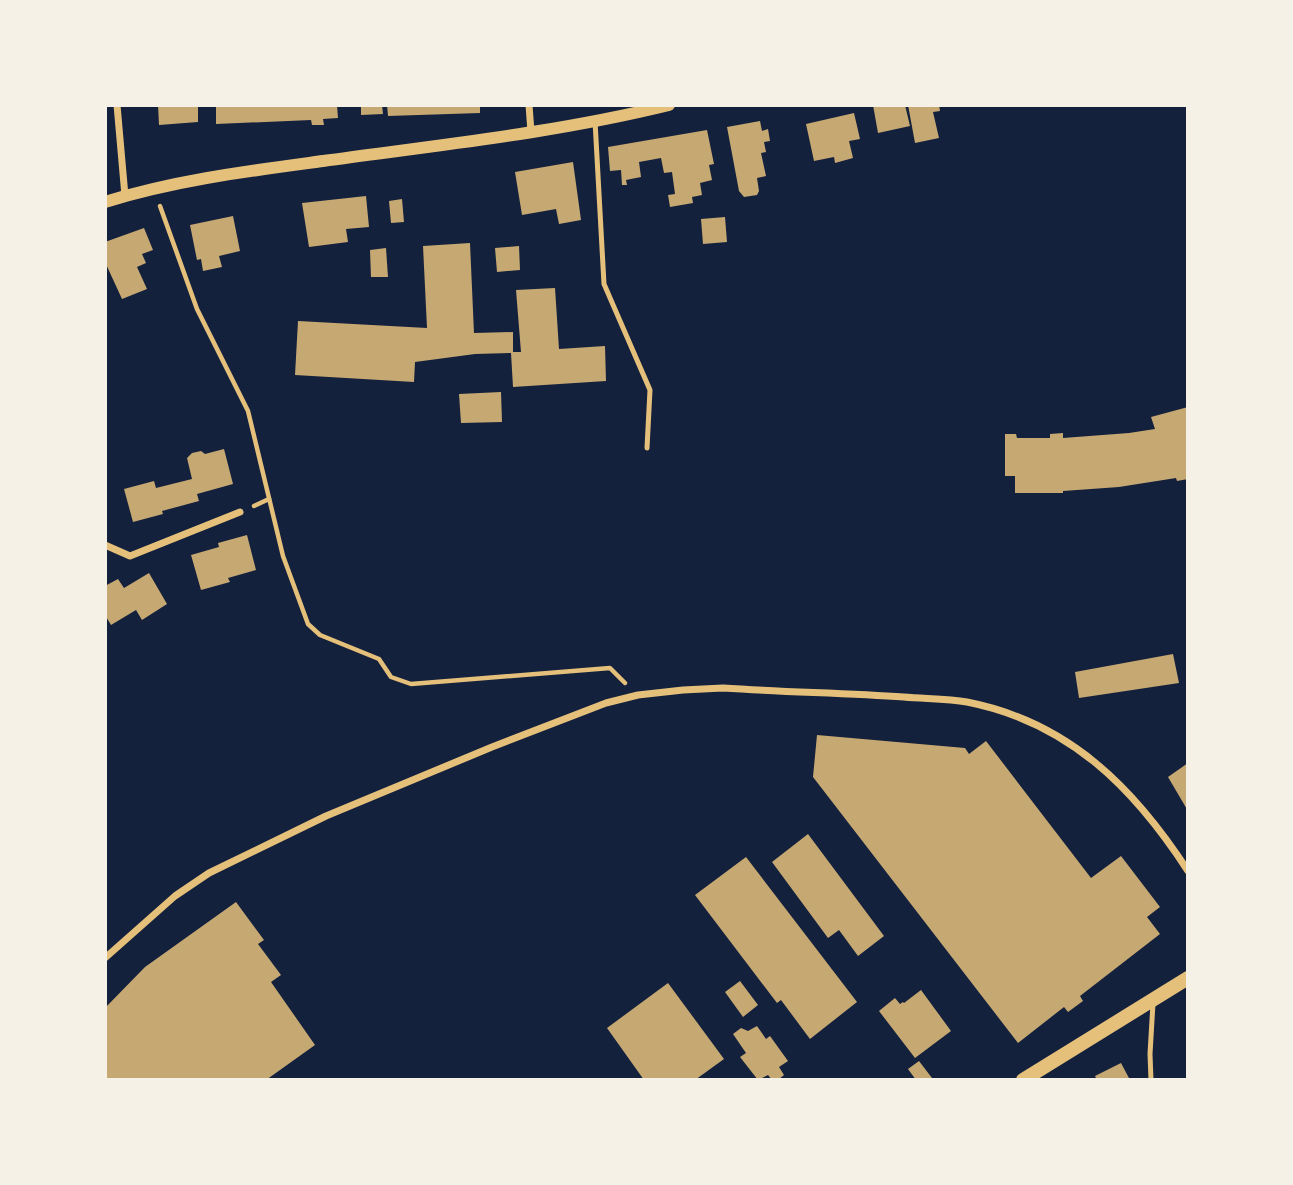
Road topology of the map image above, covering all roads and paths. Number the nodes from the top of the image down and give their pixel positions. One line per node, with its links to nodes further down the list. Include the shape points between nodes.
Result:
1 (117, 105): 7 (street)
2 (529, 105): 5 (street)
3 (669, 105): 4 (street)
4 (595, 121): 5 (street); 9 (lane, via 604,284 650,390)
5 (531, 132): 6 (street, via 214,176)
6 (153, 189): 7 (street); 12 (path, via 197,309 247,411 283,556 308,624 320,635 379,659 391,677 411,684 610,668)
7 (125, 196): 8 (street)
8 (105, 202)
9 (647, 448)
10 (240, 512): 11 (street, via 130,556)
11 (105, 545)
12 (638, 695): 13 (street, via 723,688 881,695 966,702 1013,715 1056,735 1122,785); 14 (street, via 492,747 326,816 209,873 175,896)
13 (1188, 871)
14 (105, 958)
15 (1188, 978): 16 (main road)
16 (1153, 1000): 17 (main road); 18 (lane)
17 (1023, 1080)
18 (1151, 1080)

